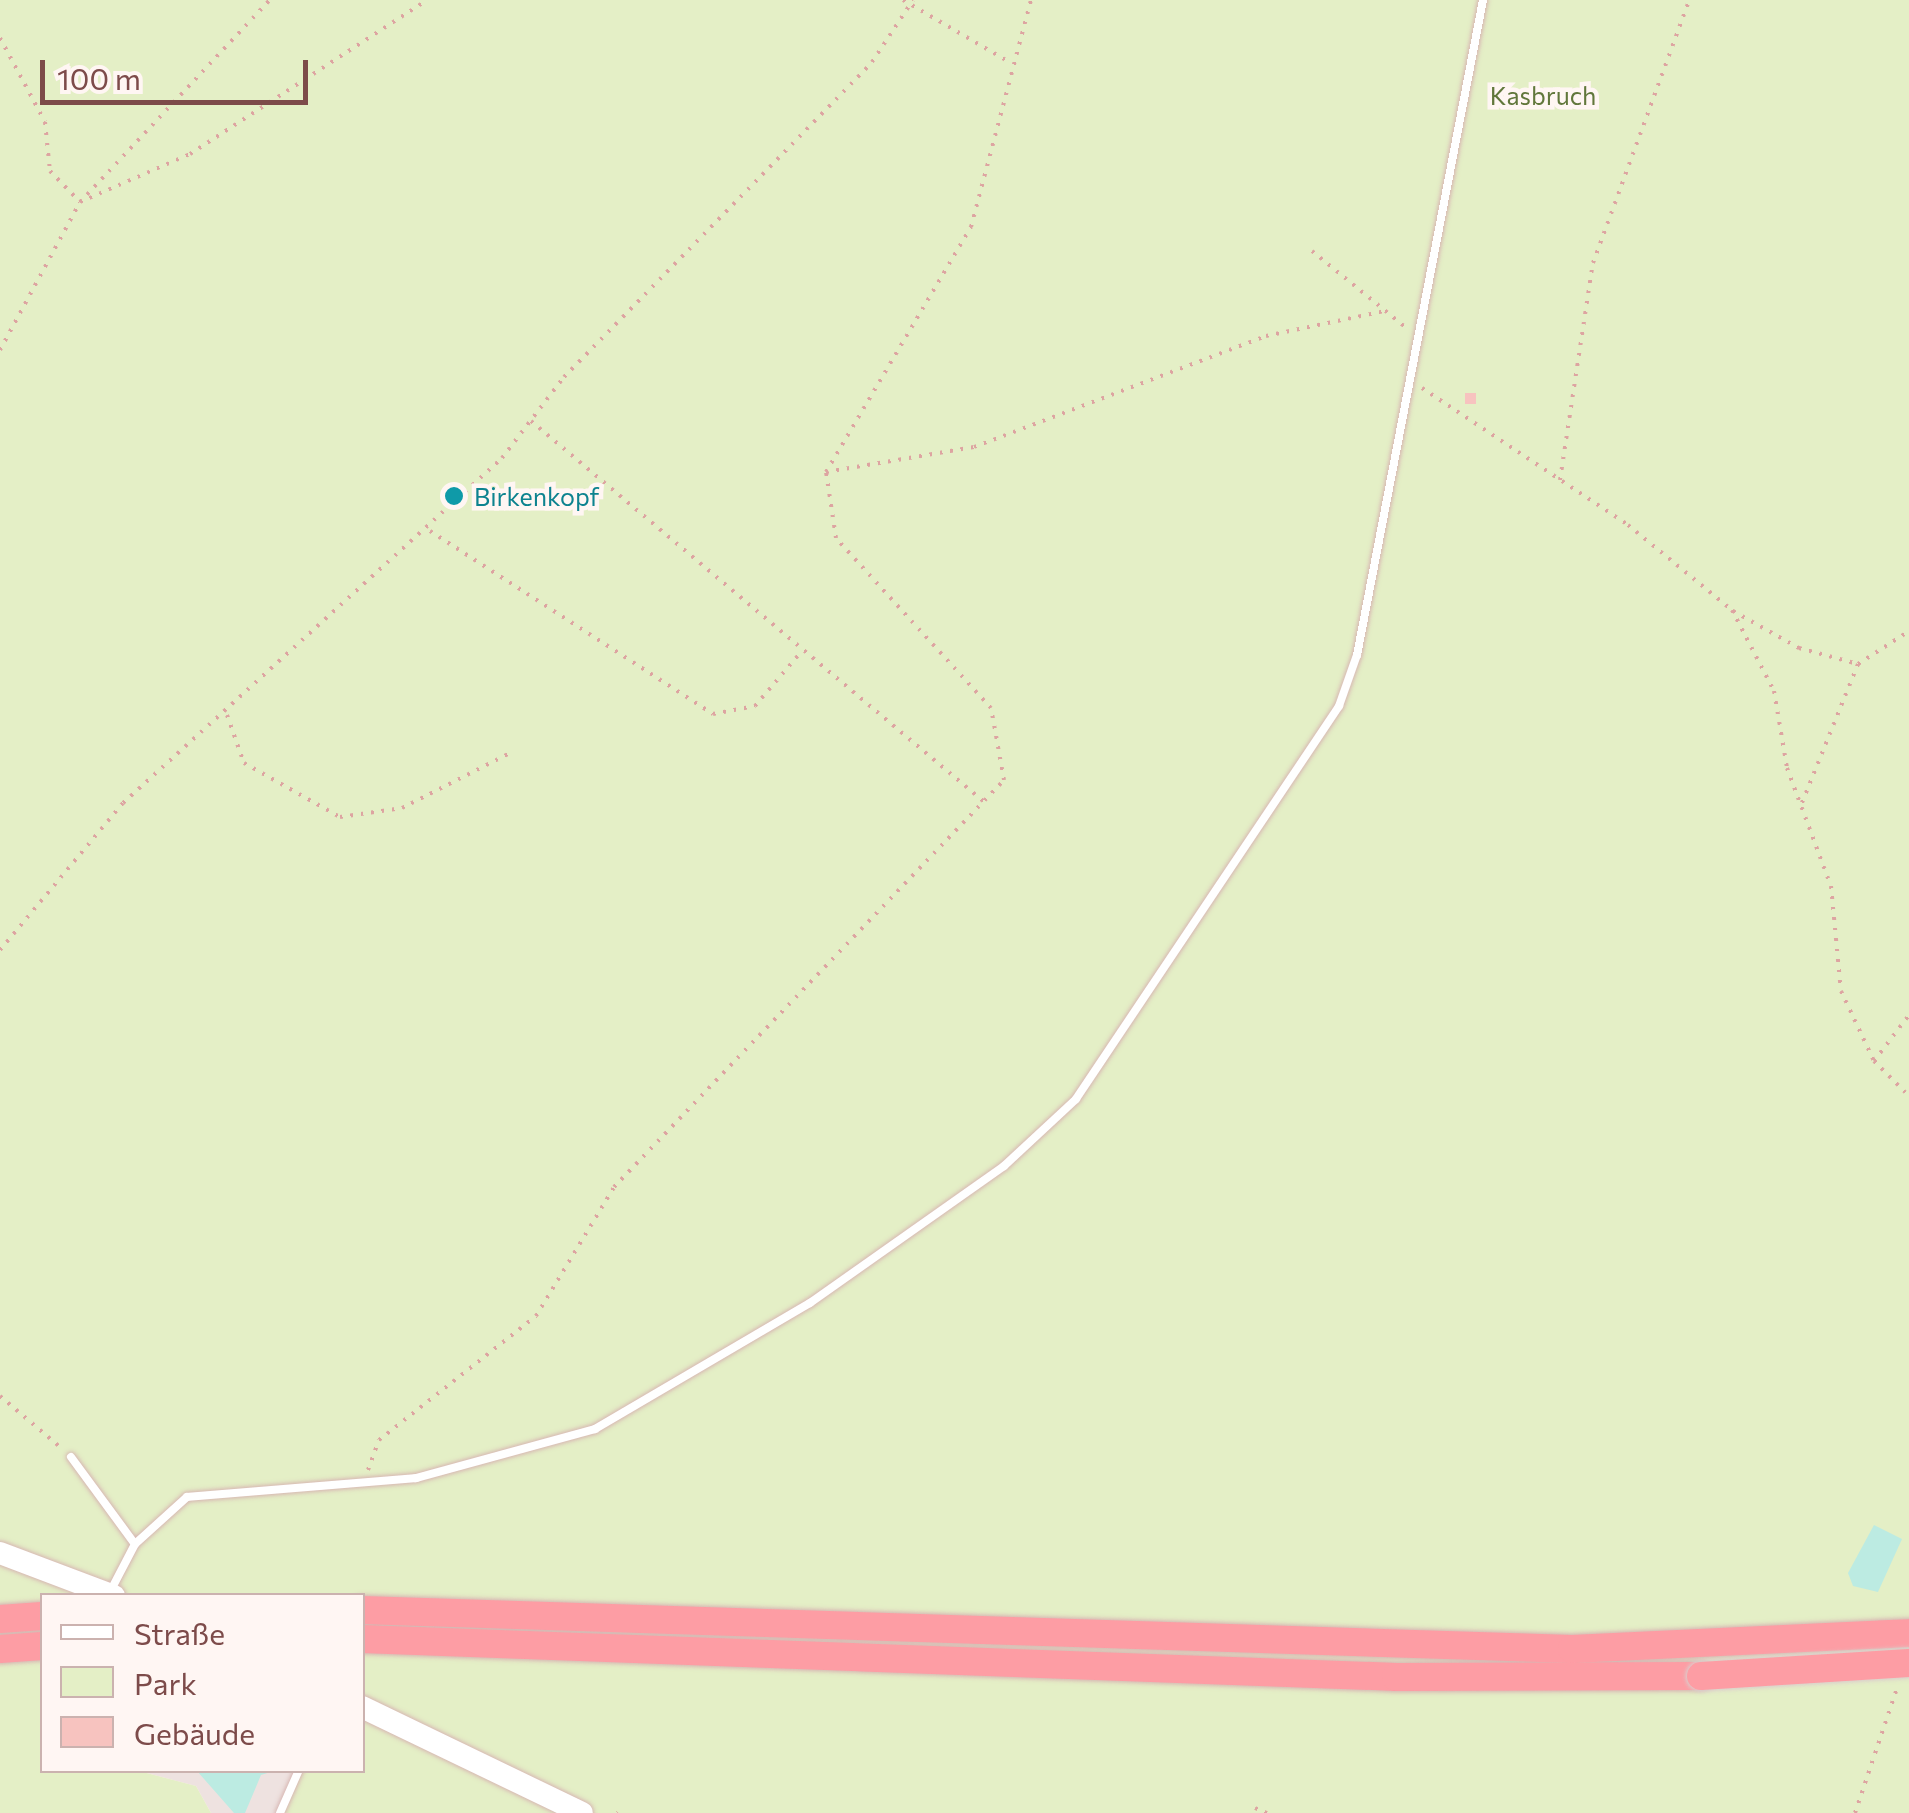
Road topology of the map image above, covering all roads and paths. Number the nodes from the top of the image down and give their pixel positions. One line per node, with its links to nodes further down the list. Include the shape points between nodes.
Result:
1 (270, 0): 10 (path)
2 (427, 0): 10 (path, via 190,154)
3 (903, 0): 7 (path)
4 (1031, 0): 9 (path)
5 (1483, 0): 13 (lane)
6 (1689, 0): 18 (path, via 1592,263)
7 (911, 2): 9 (path); 16 (path, via 872,62)
8 (0, 38): 10 (path, via 45,122 50,171)
9 (1012, 64): 17 (path, via 994,167 972,227)
10 (80, 202): 14 (path)
11 (1312, 251): 12 (path)
12 (1385, 311): 13 (path); 17 (path, via 1266,336 974,448)
13 (1413, 332): 15 (lane)
14 (0, 350)
15 (1404, 381): 18 (path); 34 (lane, via 1358,655 1339,706 1076,1099 1004,1166 670,1389 595,1429)
16 (530, 421): 19 (path); 22 (path)
17 (826, 472): 26 (path, via 836,538 991,708 1004,780)
18 (1560, 481): 20 (path)
19 (430, 531): 22 (path, via 713,714 756,706); 24 (path)
20 (1732, 610): 23 (path, via 1798,648); 27 (path, via 1774,691)
21 (1909, 631): 23 (path)
22 (802, 651): 26 (path)
23 (1858, 664): 27 (path)
24 (227, 715): 25 (path, via 244,763 340,817 402,808); 28 (path, via 123,804)
25 (512, 752)
26 (983, 800): 34 (path, via 614,1187 536,1316 379,1440)
27 (1800, 805): 30 (path, via 1831,886 1841,991)
28 (0, 950)
29 (1909, 1015): 30 (path)
30 (1874, 1061): 31 (path)
31 (1909, 1096)
32 (0, 1396): 33 (path)
33 (71, 1457): 35 (lane)
34 (362, 1485): 35 (lane, via 187,1497)
35 (135, 1544): 38 (lane)
36 (0, 1553): 37 (main road)
37 (108, 1593)
38 (111, 1593)
39 (365, 1610): 42 (highway, via 1697,1647)
40 (40, 1616): 41 (highway)
41 (0, 1619)
42 (1909, 1633)
43 (365, 1639): 46 (highway, bridge, via 1396,1677)
44 (40, 1646): 45 (highway)
45 (0, 1649)
46 (1906, 1667): 53 (path)
47 (365, 1708): 50 (main road)
48 (298, 1773): 51 (lane)
49 (1255, 1808): 52 (path)
50 (564, 1811)
51 (280, 1813)
52 (1266, 1813)
53 (1854, 1813)

